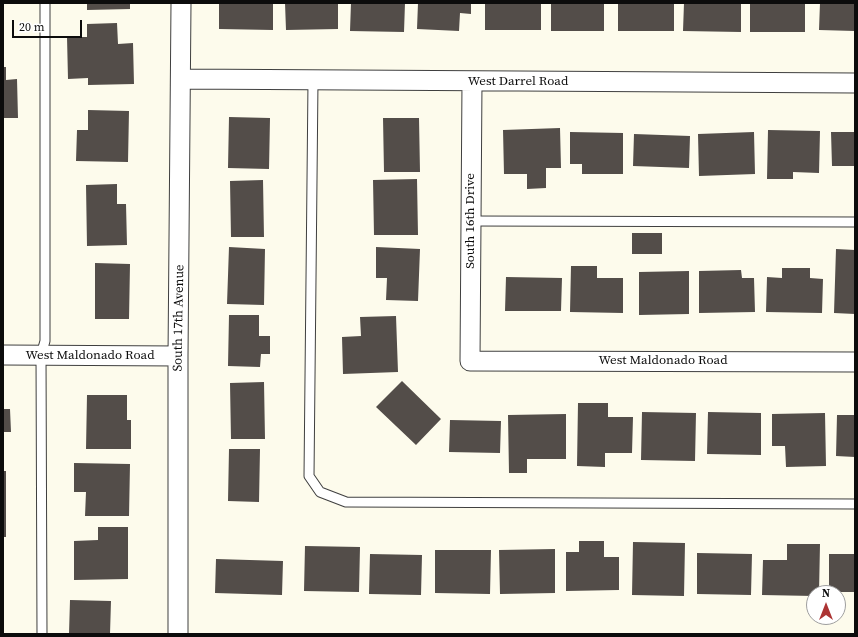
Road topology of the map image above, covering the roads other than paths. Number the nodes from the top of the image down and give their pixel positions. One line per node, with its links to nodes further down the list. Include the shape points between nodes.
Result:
1 (45, 3): 10 (lane, via 46,331)
2 (181, 3): 3 (street, South 17th Avenue)
3 (182, 79): 4 (street, West Darrel Road); 11 (street, South 17th Avenue)
4 (313, 81): 5 (street, West Darrel Road); 14 (lane, via 309,476 320,492 346,502)
5 (472, 82): 6 (street, West Darrel Road); 7 (street, South 16th Drive)
6 (855, 83)
7 (471, 221): 8 (lane); 12 (street, South 16th Drive)
8 (855, 222)
9 (3, 355): 10 (street, West Maldonado Road)
10 (41, 355): 11 (street, West Maldonado Road); 15 (lane)
11 (178, 356): 16 (street, South 17th Avenue)
12 (470, 361): 13 (street, West Maldonado Road)
13 (855, 362)
14 (855, 504)
15 (42, 634)
16 (178, 634)

